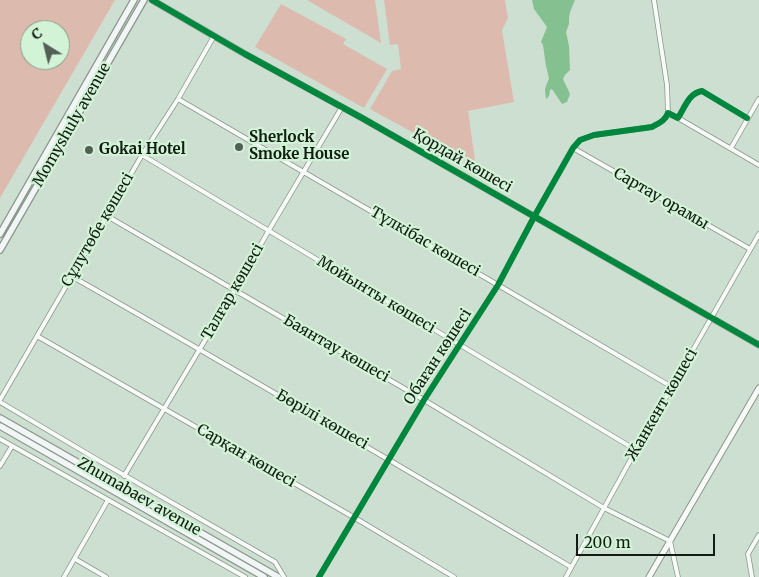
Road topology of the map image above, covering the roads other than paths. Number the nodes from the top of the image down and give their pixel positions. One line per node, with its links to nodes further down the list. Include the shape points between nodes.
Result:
1 (134, 0): 20 (main road, Momyshuly avenue)
2 (144, 0): 23 (main road, Momyshuly avenue)
3 (152, 0): 5 (street, Қордай көшесі)
4 (654, 0): 9 (street)
5 (214, 36): 6 (street, Сұлутөбе көшесі); 8 (street, Қордай көшесі)
6 (178, 99): 14 (street, Сұлутөбе көшесі); 16 (street, Түлкібас көшесі)
7 (759, 99): 11 (street)
8 (342, 107): 16 (street, Талғар көшесі); 18 (street, Қордай көшесі)
9 (668, 113): 10 (street); 12 (street, via 652,127 594,135 580,140)
10 (678, 118): 11 (street, via 691,96 702,91); 13 (street)
11 (747, 118): 13 (street)
12 (573, 148): 18 (street, Обаған көшесі); 22 (street, Сартау орамы)
13 (731, 148): 15 (street)
14 (142, 155): 17 (street, Сұлутөбе көшесі); 19 (street, Мойынты көшесі)
15 (759, 165)
16 (305, 172): 19 (street, Талғар көшесі); 25 (street, Түлкібас көшесі)
17 (107, 216): 24 (street, Сұлутөбе көшесі); 26 (street, Баянтау көшесі)
18 (534, 217): 25 (street, Обаған көшесі); 27 (street, Қордай көшесі)
19 (269, 230): 26 (street, Талғар көшесі); 30 (street, Мойынты көшесі)
20 (0, 234)
21 (759, 234): 22 (street, Жанкент көшесі)
22 (750, 249): 27 (street, Жанкент көшесі)
23 (0, 250)
24 (71, 276): 28 (street, Сұлутөбе көшесі); 31 (street, Бөрілі көшесі)
25 (498, 285): 30 (street, Обаған көшесі); 32 (street, Түлкібас көшесі)
26 (235, 290): 31 (street, Талғар көшесі); 34 (street, Баянтау көшесі)
27 (711, 318): 29 (street, Қордай көшесі); 32 (street, Жанкент көшесі)
28 (37, 336): 35 (street, Сұлутөбе көшесі); 36 (street, Сарқан көшесі)
29 (759, 345)
30 (460, 346): 34 (street, Обаған көшесі); 41 (street, Мойынты көшесі)
31 (200, 349): 36 (street, Талғар көшесі); 42 (street, Бөрілі көшесі)
32 (672, 387): 41 (street, Жанкент көшесі)
33 (759, 388): 49 (street)
34 (424, 400): 42 (street, Обаған көшесі); 46 (street, Баянтау көшесі)
35 (0, 401): 44 (street)
36 (163, 409): 44 (street, Талғар көшесі); 47 (street, Сарқан көшесі)
37 (0, 418): 56 (main road, Zhumabaev avenue)
38 (0, 426): 55 (main road, Zhumabaev avenue)
39 (0, 439): 40 (street, Zhumabaev avenue)
40 (12, 446): 43 (street); 45 (street, Zhumabaev avenue)
41 (636, 450): 46 (street, Жанкент көшесі)
42 (389, 459): 47 (street, Обаған көшесі); 51 (street, Бөрілі көшесі)
43 (0, 466)
44 (124, 476): 57 (street, via 275,562)
45 (108, 500): 50 (street); 54 (street, Zhumabaev avenue)
46 (604, 508): 49 (street, Баянтау көшесі); 51 (street, Жанкент көшесі)
47 (355, 518): 58 (street, Обаған көшесі); 59 (street, Сарқан көшесі)
48 (759, 535): 63 (street, via 748,554)
49 (670, 541): 61 (street); 62 (street)
50 (75, 558): 52 (street); 53 (street)
51 (571, 568): 60 (street, Жанкент көшесі)
52 (64, 577)
53 (106, 577)
54 (245, 577)
55 (264, 577)
56 (278, 577)
57 (284, 577)
58 (319, 577)
59 (454, 577)
60 (566, 577)
61 (649, 577)
62 (678, 577)
63 (752, 577)

